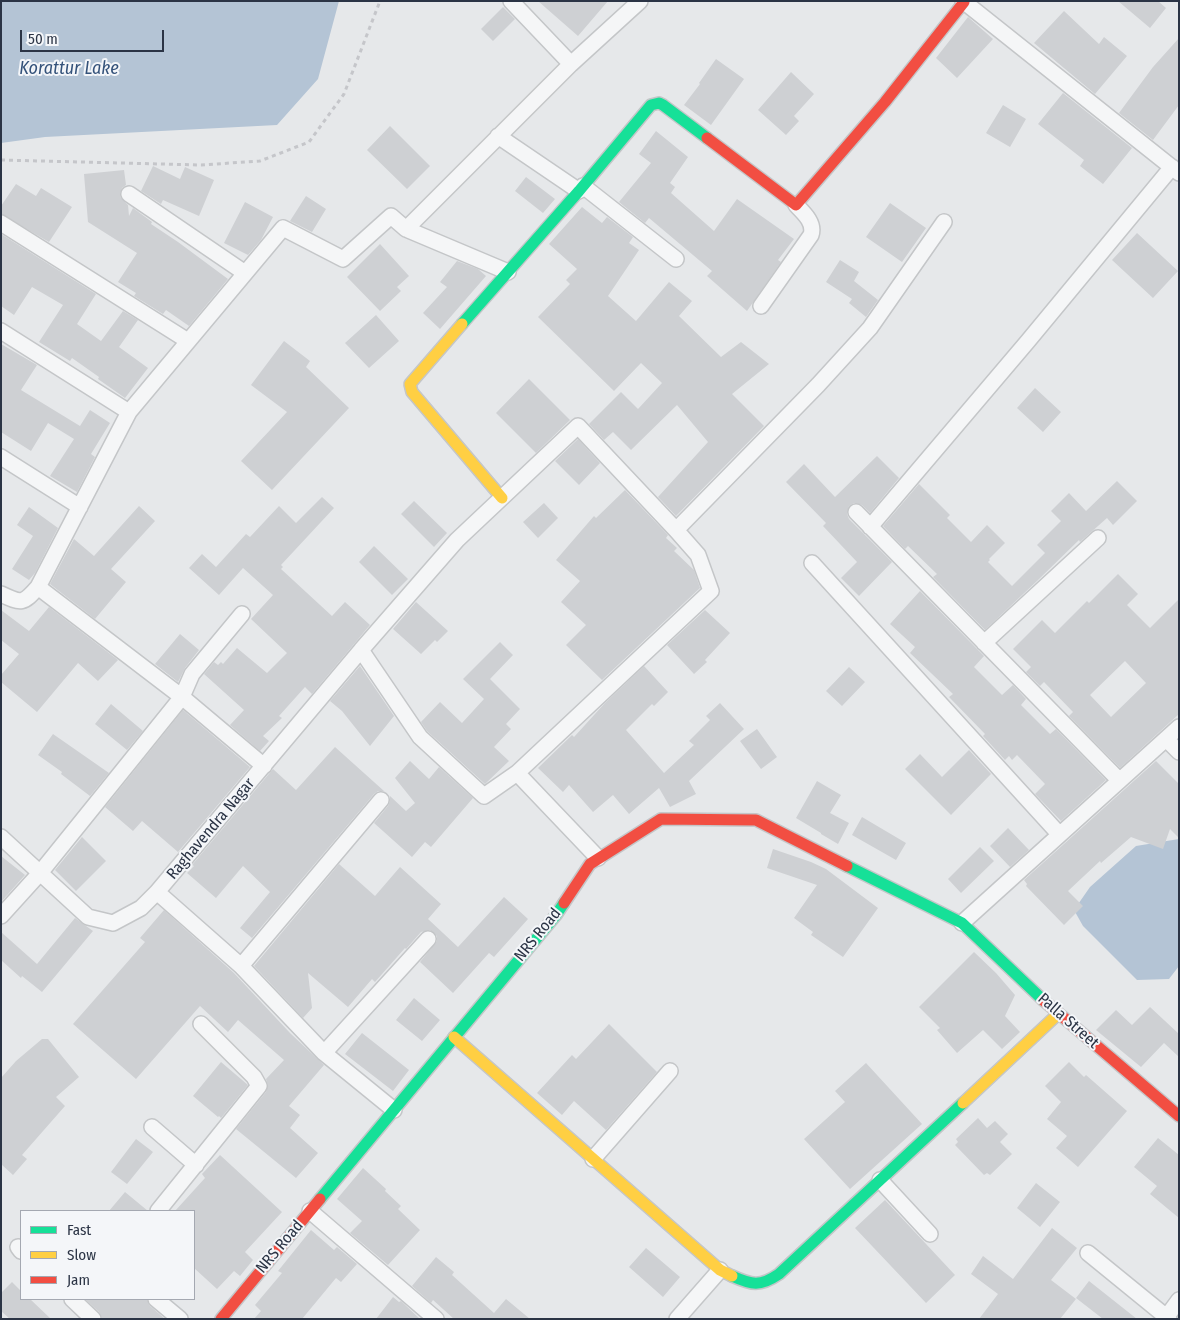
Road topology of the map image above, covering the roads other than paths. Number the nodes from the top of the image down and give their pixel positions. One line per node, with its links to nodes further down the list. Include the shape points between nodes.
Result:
1 (511, 1): 4 (street)
2 (640, 1): 4 (street)
3 (964, 1): 6 (street); 9 (street, via 885,102)
4 (571, 64): 5 (street)
5 (498, 136): 7 (street); 12 (street)
6 (1175, 170): 24 (street)
7 (581, 188): 9 (street, via 651,106 659,103); 13 (street); 14 (street)
8 (129, 194): 15 (street)
9 (796, 205): 16 (street, via 808,218 813,230)
10 (944, 222): 25 (street, via 870,328)
11 (1, 224): 18 (street)
12 (406, 229): 14 (street); 15 (street, via 391,216 343,259 283,228)
13 (676, 259)
14 (508, 272): 21 (street, via 410,384 410,388)
15 (245, 273): 18 (street)
16 (761, 306)
17 (1, 331): 19 (street)
18 (188, 341): 19 (street)
19 (129, 412): 22 (street)
20 (1, 457): 22 (street)
21 (502, 498): 25 (street, Raghavendra Nagar, via 578,426); 32 (street, Raghavendra Nagar, via 456,540)
22 (80, 507): 28 (street)
23 (856, 512): 24 (street)
24 (870, 526): 31 (street)
25 (676, 530): 38 (street, via 698,554 711,591)
26 (1098, 538): 31 (street)
27 (812, 564): 41 (street)
28 (38, 587): 29 (street, via 23,602); 33 (street)
29 (1, 594)
30 (242, 614): 33 (street, via 192,674)
31 (984, 643): 39 (street)
32 (361, 650): 37 (street, Raghavendra Nagar); 38 (street, via 420,737 484,796)
33 (182, 697): 37 (street); 44 (street)
34 (1179, 727): 35 (street)
35 (1166, 738): 36 (street); 39 (street)
36 (1179, 752)
37 (264, 766): 45 (street, Raghavendra Nagar)
38 (517, 774): 43 (street)
39 (1119, 780): 41 (street)
40 (381, 800): 49 (street)
41 (1059, 834): 47 (street)
42 (1, 837): 44 (street, Raghavendra Nagar)
43 (598, 858): 47 (street, NRS Road, via 661,819 756,820); 52 (street, NRS Road, via 590,864 556,915)
44 (40, 873): 45 (street, Raghavendra Nagar, via 88,917 113,923 141,908); 46 (street)
45 (158, 892): 49 (street)
46 (1, 916)
47 (962, 922): 50 (street, Palla Street)
48 (428, 939): 53 (street)
49 (241, 966): 53 (street)
50 (1058, 1014): 56 (street, Palla Street); 60 (street)
51 (201, 1024): 59 (street, via 260,1086)
52 (454, 1037): 55 (street, NRS Road); 58 (street)
53 (324, 1053): 55 (street)
54 (670, 1071): 58 (street)
55 (394, 1110): 62 (street, NRS Road)
56 (1179, 1116)
57 (152, 1127): 59 (street)
58 (593, 1159): 65 (street)
59 (196, 1165): 61 (street)
60 (880, 1180): 63 (street); 65 (street, via 771,1281 751,1286)
61 (159, 1210)
62 (310, 1211): 69 (street); 73 (street, NRS Road)
63 (930, 1234)
64 (1088, 1254): 70 (street)
65 (720, 1270): 74 (street)
66 (73, 1300): 71 (street)
67 (157, 1300): 72 (street)
68 (1179, 1300): 70 (street)
69 (435, 1318)
70 (1167, 1318)
71 (93, 1319)
72 (180, 1319)
73 (221, 1319)
74 (678, 1319)

